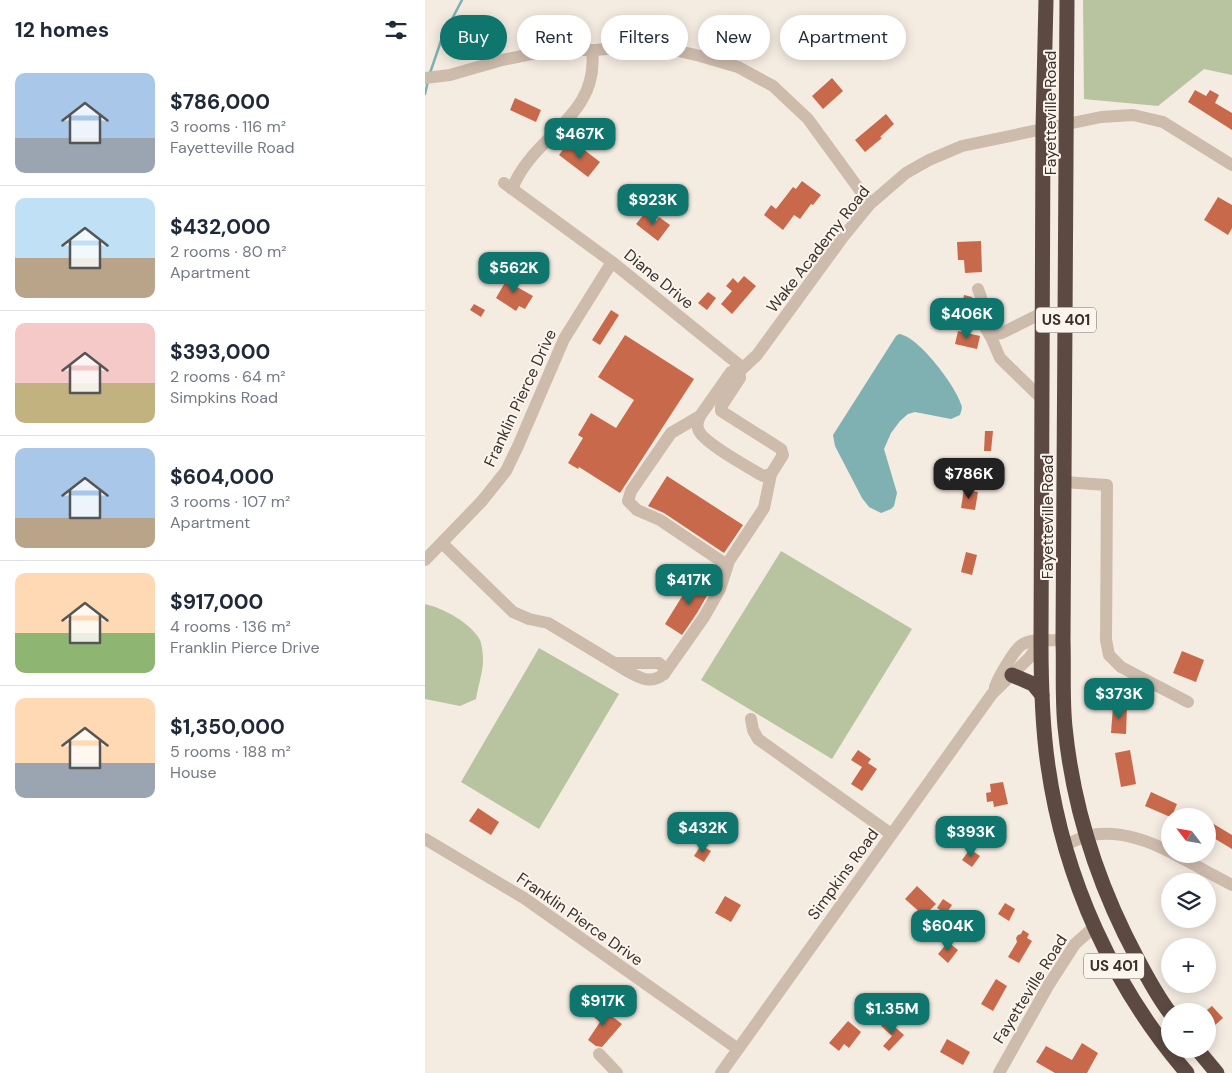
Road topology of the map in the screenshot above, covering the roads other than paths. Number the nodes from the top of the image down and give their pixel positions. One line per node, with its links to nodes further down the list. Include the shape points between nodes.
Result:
1 (1045, 0): 6 (highway, Fayetteville Road / US 401)
2 (1067, 0): 5 (highway, Fayetteville Road / US 401)
3 (592, 50): 4 (street, via 551,50); 8 (street, via 653,45 738,67 773,86 808,119); 9 (street, Diane Drive, via 593,70 582,101 508,186)
4 (425, 78)
5 (1067, 124): 6 (street, Wake Academy Road); 7 (street, Wake Academy Road, via 1101,117 1133,116 1163,122); 17 (highway, Fayetteville Road / US 401)
6 (1043, 128): 8 (street, Wake Academy Road, via 962,146 929,160 906,173); 11 (highway, Fayetteville Road / US 401)
7 (1232, 165)
8 (870, 204): 13 (street, Wake Academy Road, via 757,355)
9 (612, 262): 13 (street, Diane Drive); 18 (street, Franklin Pierce Drive, via 564,339 506,471)
10 (978, 289): 12 (street)
11 (1042, 313): 12 (street, via 1002,333); 14 (highway, Fayetteville Road / US 401)
12 (990, 335): 14 (street, via 1000,358)
13 (741, 369): 15 (street, Wake Academy Road, via 731,372); 16 (street, via 740,378 721,411 781,449 783,455)
14 (1042, 399): 22 (highway, Fayetteville Road / US 401)
15 (700, 416): 16 (street, via 699,433 708,441 763,476); 20 (street, via 671,434 631,491 628,501 637,510 660,520)
16 (771, 474): 20 (street, via 764,508)
17 (1065, 482): 21 (highway, Fayetteville Road / US 401); 26 (street, via 1107,485 1106,640 1109,655 1121,667)
18 (442, 543): 19 (street, Franklin Pierce Drive); 20 (street, via 513,612 548,623 629,672 650,681 664,674 688,642 721,589)
19 (425, 560)
20 (727, 565)
21 (1063, 640): 22 (street, Simpkins Road); 29 (highway, Fayetteville Road / US 401, via 1065,727 1077,800)
22 (1041, 641): 23 (street, Simpkins Road); 24 (street, Simpkins Road, via 1021,644 999,676); 25 (highway, Fayetteville Road / US 401)
23 (1012, 674): 24 (street, Simpkins Road); 25 (highway, via 1033,684)
24 (992, 694): 28 (street, Simpkins Road)
25 (1041, 695): 31 (highway, Fayetteville Road / US 401, via 1048,766)
26 (1188, 702)
27 (751, 719): 28 (street, via 758,739)
28 (891, 834): 37 (street, Simpkins Road)
29 (1088, 836): 31 (street); 32 (street, via 1119,834 1147,840); 36 (highway, Fayetteville Road / US 401, via 1096,866 1121,928)
30 (425, 839): 37 (street, Franklin Pierce Drive, via 524,898)
31 (1065, 845): 35 (highway, Fayetteville Road / US 401)
32 (1161, 847)
33 (1191, 863): 34 (street)
34 (1232, 885)
35 (1094, 927): 42 (street, Fayetteville Road, via 1075,944); 43 (highway, Fayetteville Road / US 401, via 1143,1016)
36 (1164, 1003)
37 (738, 1049): 41 (street, Simpkins Road)
38 (599, 1054): 40 (street)
39 (1204, 1058): 44 (highway)
40 (617, 1073)
41 (721, 1073)
42 (999, 1073)
43 (1187, 1073)
44 (1217, 1073)

